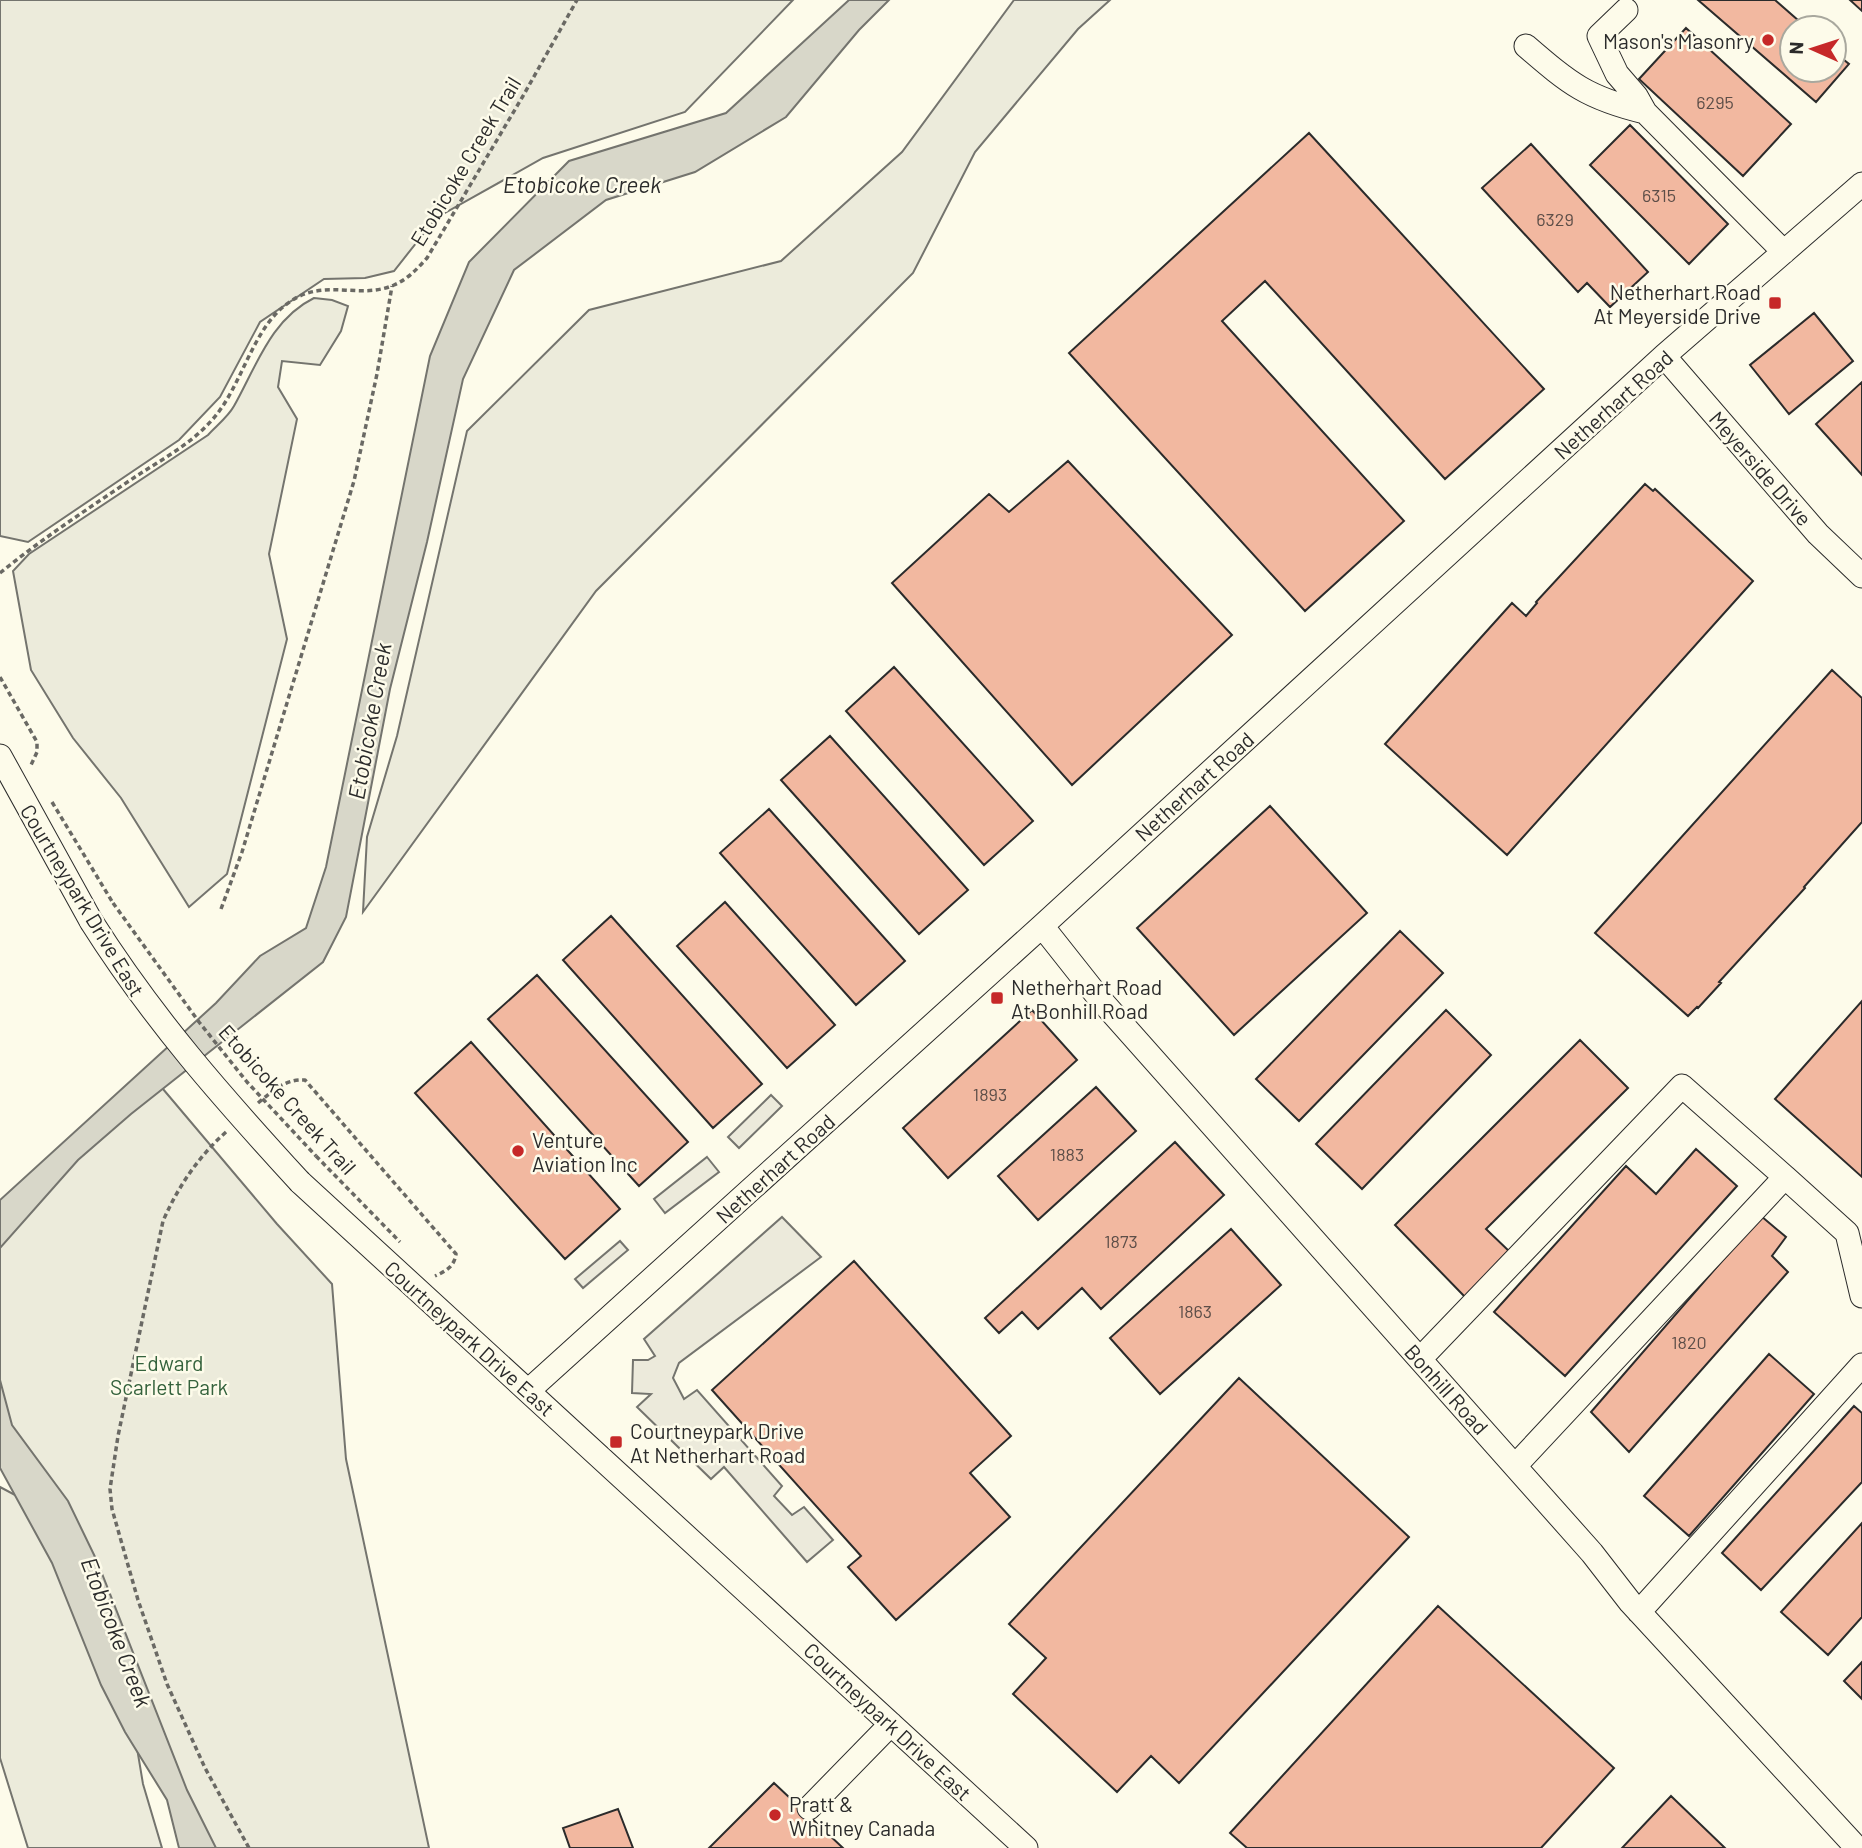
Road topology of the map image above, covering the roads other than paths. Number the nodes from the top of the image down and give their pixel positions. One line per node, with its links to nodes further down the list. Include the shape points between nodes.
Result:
1 (1626, 10): 3 (street, via 1599,36 1617,74)
2 (1526, 46): 3 (street, via 1585,93)
3 (1645, 112): 5 (street)
4 (1862, 184): 5 (street, Netherhart Road)
5 (1784, 252): 6 (street, Netherhart Road)
6 (1664, 356): 7 (street, Meyerside Drive, via 1818,534); 9 (street, Netherhart Road)
7 (1862, 576)
8 (0, 756): 14 (street, Courtneypark Drive East, bridge, via 91,921 192,1063 300,1182)
9 (1042, 926): 12 (street, Bonhill Road, via 1099,998); 14 (street, Netherhart Road)
10 (1785, 1177): 11 (street, via 1847,1233); 12 (street, via 1682,1086); 15 (street)
11 (1862, 1296)
12 (1420, 1359): 15 (street, Bonhill Road)
13 (1862, 1365): 16 (street)
14 (528, 1391): 17 (street, Courtneypark Drive East)
15 (1515, 1466): 16 (street, Bonhill Road)
16 (1639, 1612): 20 (street, Bonhill Road)
17 (891, 1724): 18 (street); 19 (street, Courtneypark Drive East)
18 (809, 1808)
19 (1026, 1848)
20 (1857, 1848)

